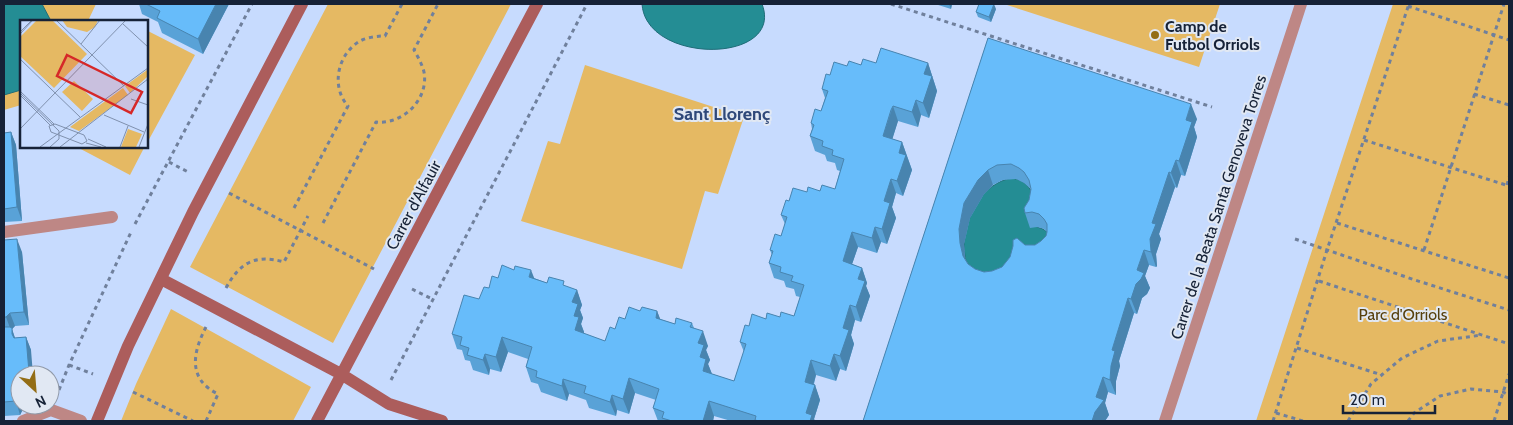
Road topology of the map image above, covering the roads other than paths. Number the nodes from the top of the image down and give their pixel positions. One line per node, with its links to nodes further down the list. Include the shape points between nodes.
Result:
1 (302, 4): 6 (main road)
2 (537, 4): 7 (main road, Carrer d'Alfauir)
3 (1301, 4): 13 (street, Carrer de la Beata Santa Genoveva Torres)
4 (112, 217): 5 (street)
5 (4, 232)
6 (161, 279): 7 (main road); 10 (main road, via 128,346)
7 (341, 374): 11 (main road, Carrer d'Alfauir); 12 (main road, via 389,404)
8 (23, 421): 9 (street, via 51,410)
9 (81, 421)
10 (97, 421)
11 (317, 421)
12 (442, 421)
13 (1165, 421)

